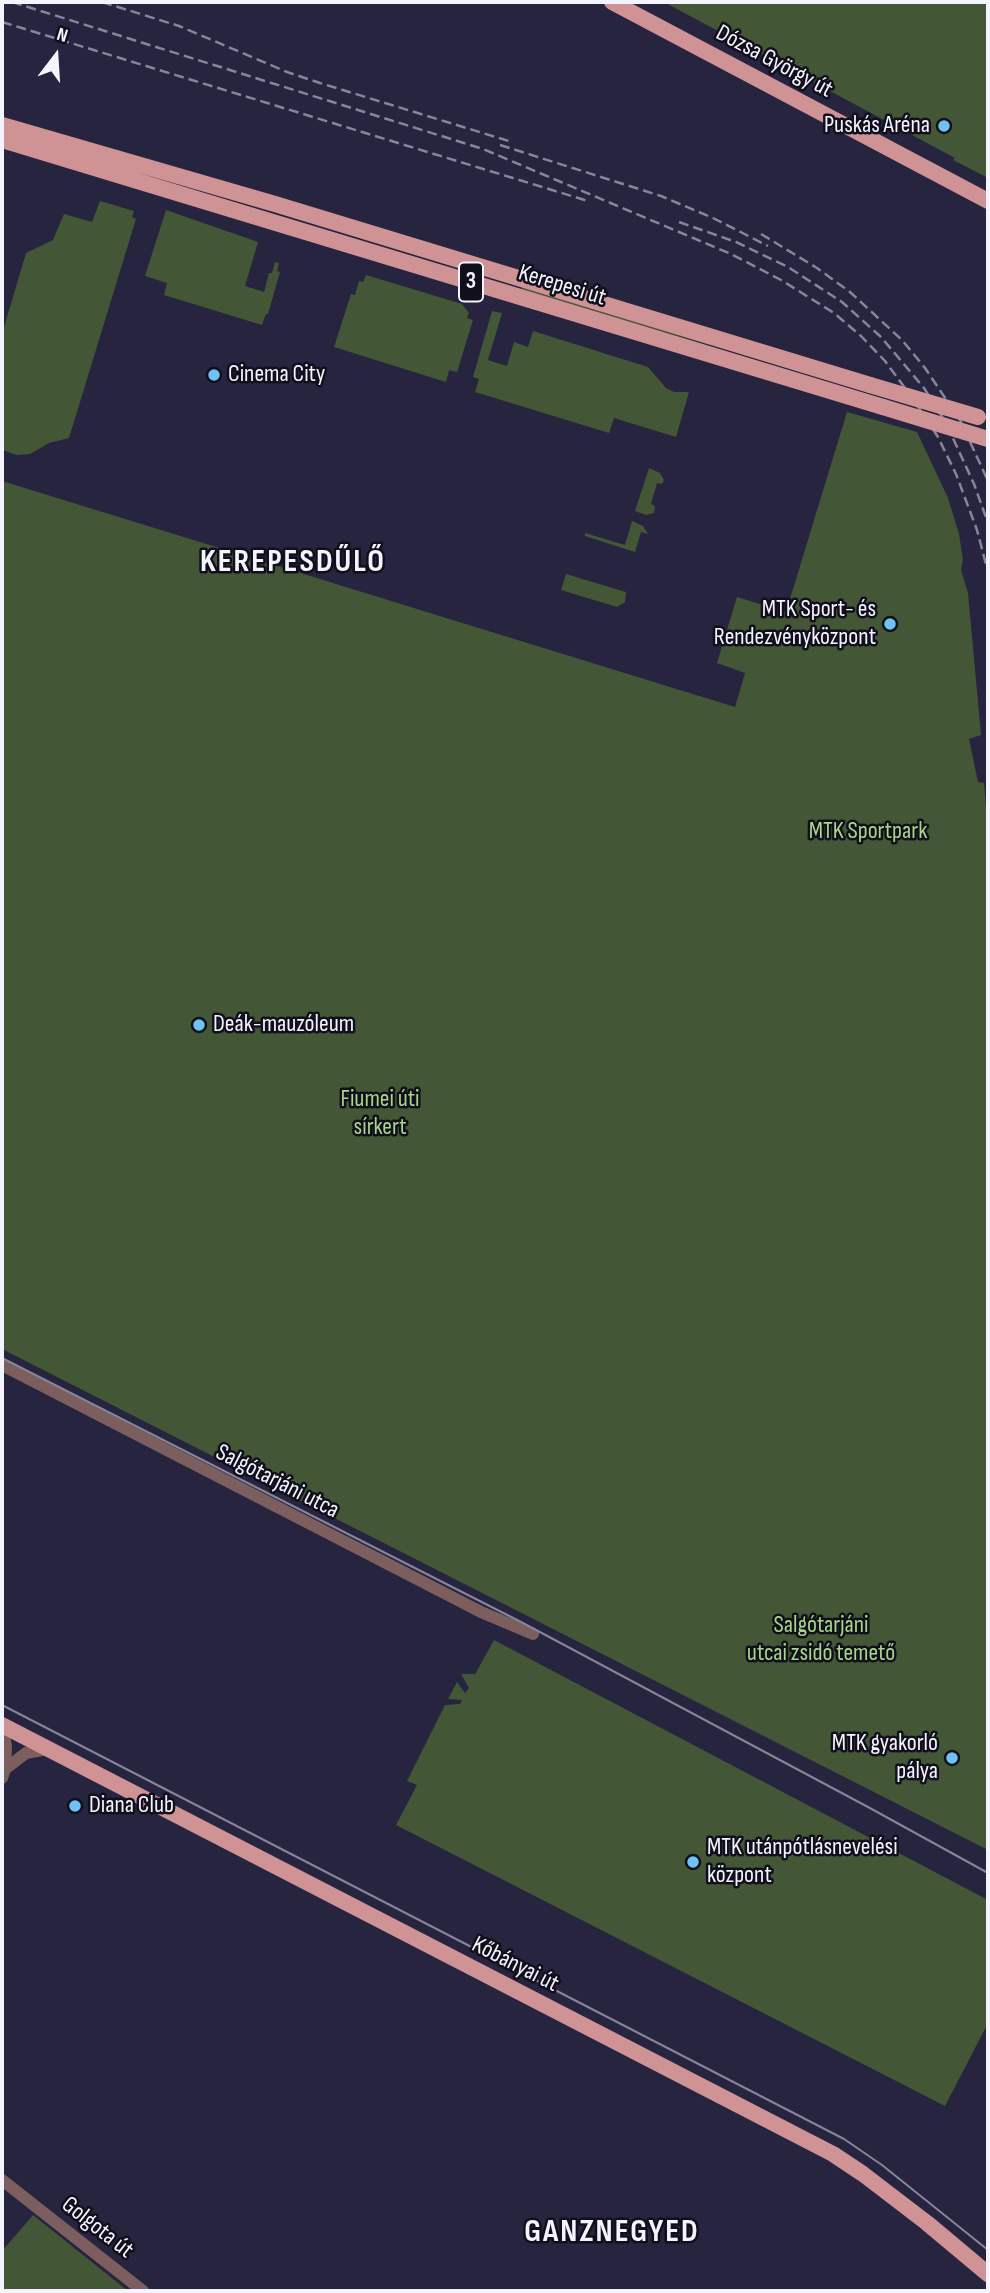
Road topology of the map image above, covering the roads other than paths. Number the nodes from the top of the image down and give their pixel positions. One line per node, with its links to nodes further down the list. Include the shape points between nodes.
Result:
1 (612, 2): 4 (main road, Dózsa György út)
2 (2, 125): 5 (main road, Kerepesi út / 3, bridge)
3 (2, 140): 6 (main road, Kerepesi út / 3, bridge)
4 (988, 201)
5 (983, 419)
6 (988, 439)
7 (2, 1365): 8 (street, Salgótarjáni utca, via 481,1612)
8 (533, 1634)
9 (2, 1725): 10 (main road, Kőbányai út); 11 (street, via 6,1746)
10 (47, 1749): 11 (street, via 26,1753); 13 (main road, Kőbányai út, via 833,2154)
11 (3, 1773)
12 (2, 2180): 14 (street, Golgota út)
13 (988, 2274)
14 (143, 2291)

